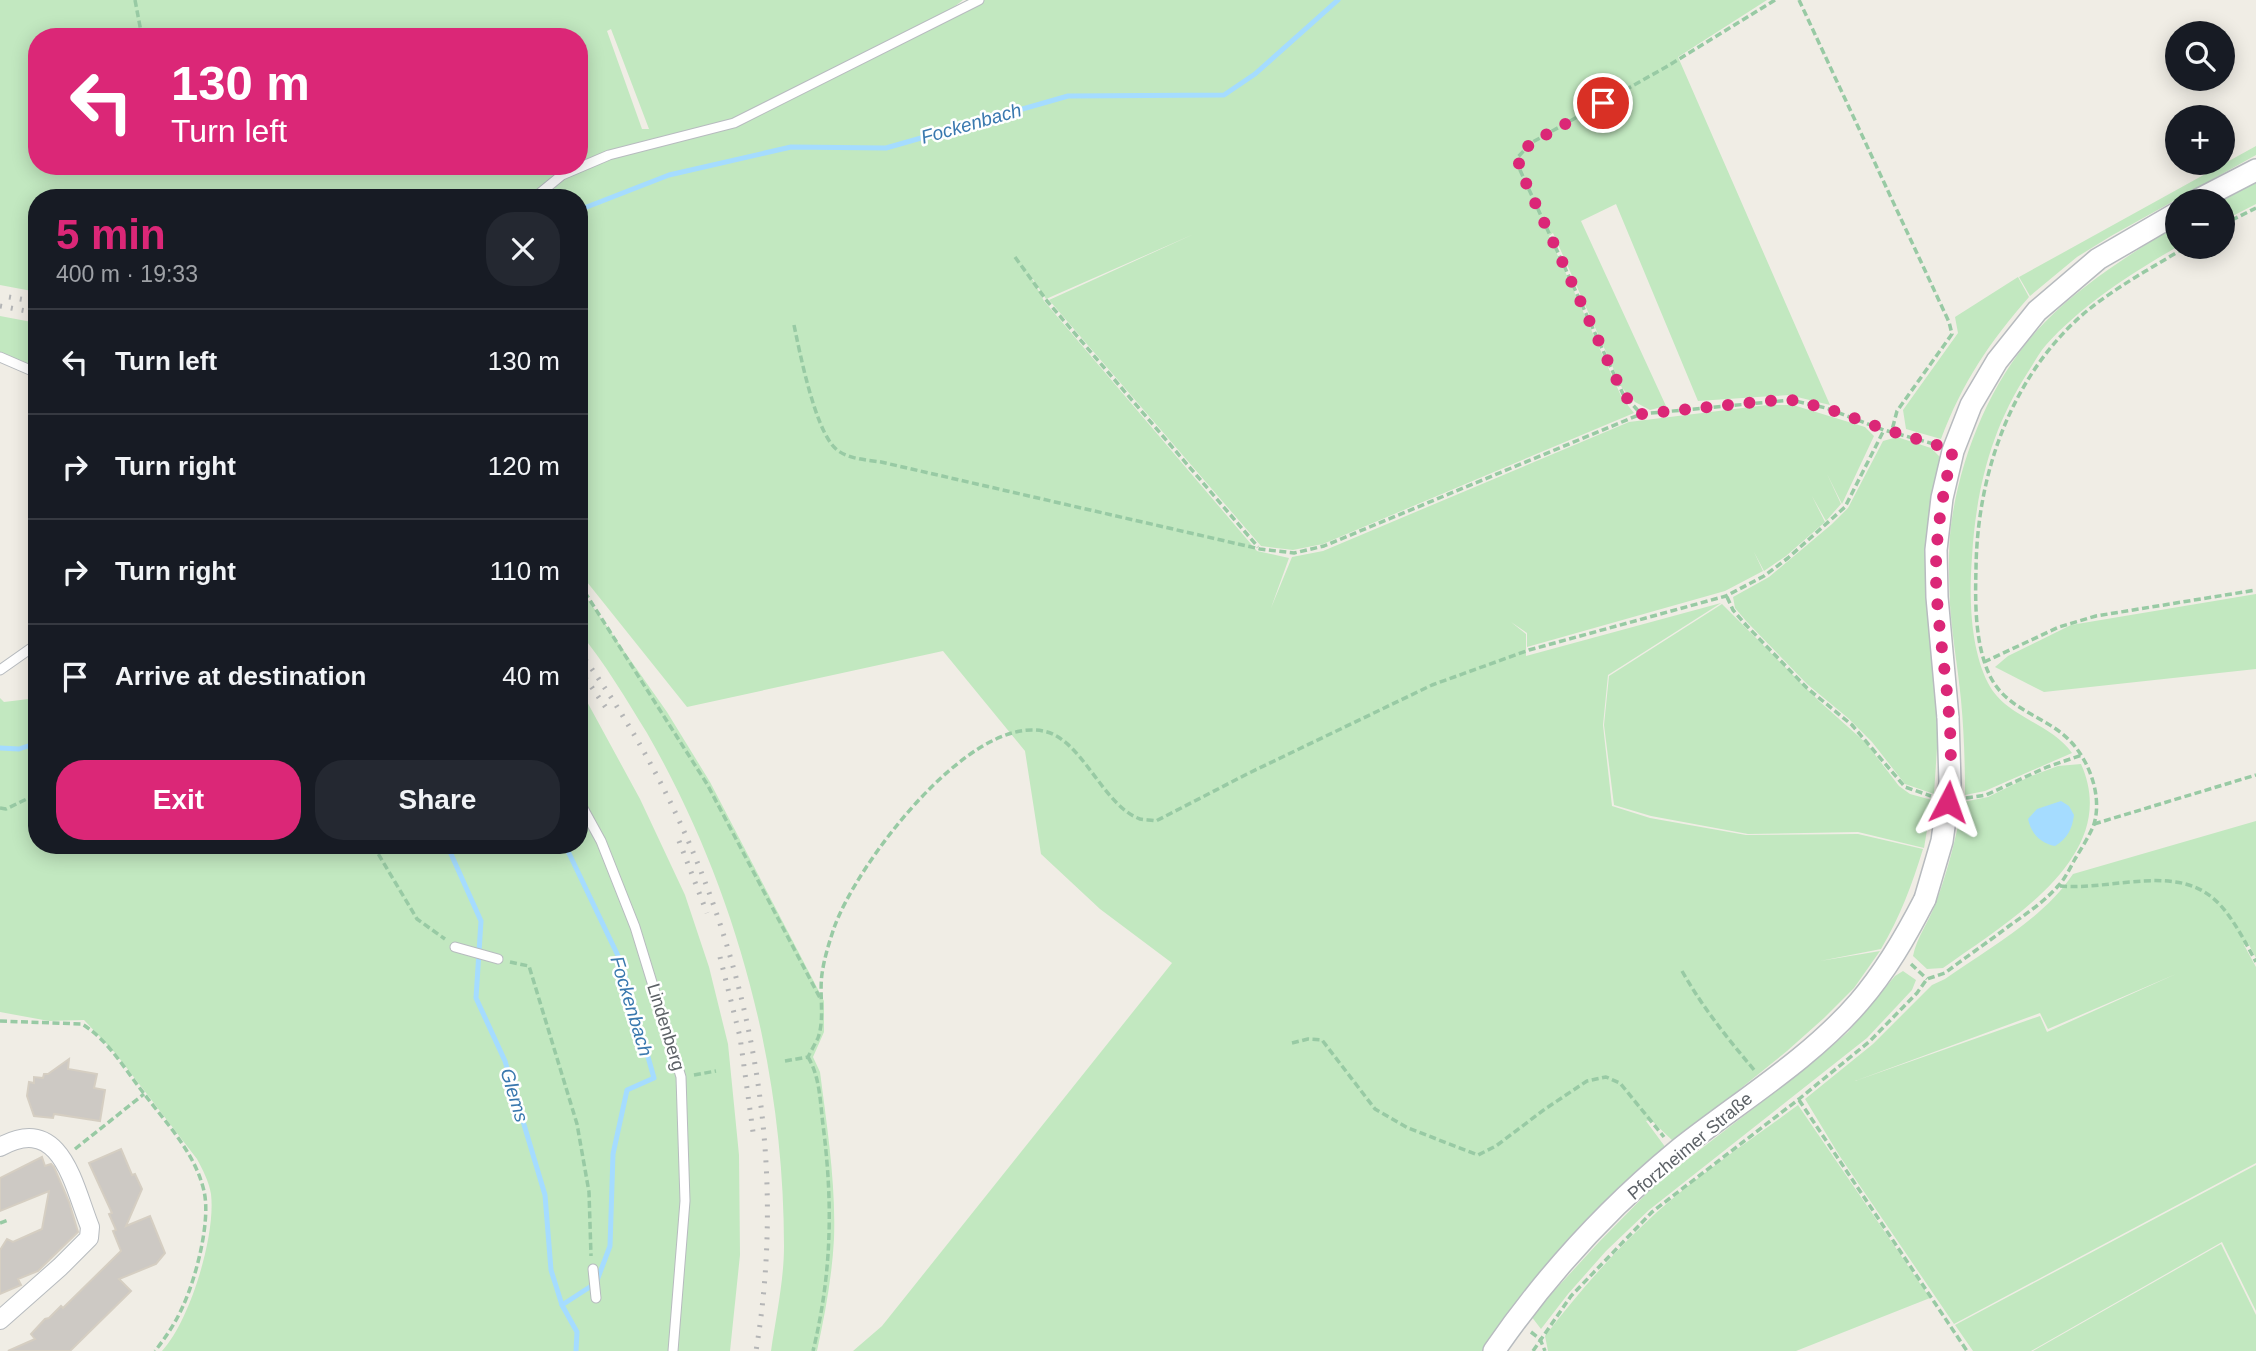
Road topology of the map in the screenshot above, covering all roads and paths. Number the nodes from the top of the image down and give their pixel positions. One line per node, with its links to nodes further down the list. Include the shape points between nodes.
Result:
1 (135, 0): 5 (path)
2 (979, 0): 6 (lane, via 734,123)
3 (1775, 0): 19 (path, via 1531,143 1518,157 1623,394)
4 (1799, 0): 21 (path, via 1952,334 1897,411)
5 (140, 28)
6 (588, 164)
7 (2256, 170): 10 (street)
8 (562, 175): 9 (lane)
9 (545, 189)
10 (2219, 189)
11 (2256, 208): 12 (path)
12 (2235, 218)
13 (2165, 220): 22 (street, Pforzheimer Straße, via 2098,259 2037,311 1997,361 1971,405)
14 (1015, 257): 23 (path, via 1047,301)
15 (2167, 259): 28 (path, via 2088,310 2049,349 2022,388 2000,433 1987,476 1976,548 1976,604)
16 (794, 325): 23 (path, via 821,427 835,449 858,459)
17 (0, 357): 18 (lane)
18 (28, 369)
19 (1642, 414): 20 (path, via 1791,400); 23 (path, via 1324,546 1294,553)
20 (1884, 429): 21 (path); 25 (path, via 1845,507 1764,576)
21 (1892, 430): 22 (path)
22 (1953, 450): 41 (street, Pforzheimer Straße, bridge, via 1936,550 1950,783 1942,841 1925,899)
23 (1260, 549)
24 (2256, 590): 28 (path, via 2096,616 2059,627)
25 (1726, 596): 32 (path, via 1746,625 1807,688 1852,725 1905,787); 46 (path, via 1529,650 1432,685 1156,821 1127,811 1067,744 1046,731 1025,729 1005,734 962,759 926,791 875,856 835,925 822,975)
26 (588, 597): 46 (path, via 707,784)
27 (28, 650): 29 (lane)
28 (1984, 662): 30 (path, via 2008,701 2053,727)
29 (0, 670)
30 (2082, 755): 34 (path, via 1986,795); 37 (path, via 2092,774)
31 (2256, 775): 37 (path)
32 (1932, 796)
33 (28, 798): 35 (path)
34 (1955, 798)
35 (0, 808)
36 (588, 817): 52 (lane, Lindenberg, via 635,927)
37 (2094, 824): 39 (path)
38 (378, 854): 40 (path, via 416,919)
39 (2059, 886): 43 (path, via 2168,880 2198,888 2218,901 2234,921); 45 (path, via 1945,973)
40 (455, 947): 42 (lane)
41 (1897, 952): 45 (path); 53 (street, Pforzheimer Straße, via 1858,1003)
42 (498, 959): 61 (path, via 529,966 577,1124 589,1192)
43 (2256, 962)
44 (1682, 971): 53 (path, via 1723,1034)
45 (1927, 979): 55 (path, via 1870,1041)
46 (821, 1000): 49 (path, via 818,1037)
47 (0, 1021): 54 (path, via 82,1024 93,1031)
48 (1292, 1043): 57 (path, via 1322,1040 1375,1109 1408,1128 1478,1155 1587,1081 1606,1077 1620,1083)
49 (808, 1056): 50 (path); 66 (path, via 816,1070 831,1221 826,1291)
50 (785, 1061)
51 (716, 1071): 52 (path)
52 (681, 1077): 65 (lane, Lindenberg, via 685,1201)
53 (1765, 1084): 57 (street, Pforzheimer Straße)
54 (144, 1094): 58 (path); 64 (path, via 195,1168 205,1210 185,1303)
55 (1799, 1099): 68 (path, via 1652,1212 1571,1296); 69 (path)
56 (0, 1147): 58 (street, via 18,1138 34,1137 45,1140)
57 (1676, 1152): 67 (street, Pforzheimer Straße, via 1548,1279)
58 (63, 1159): 63 (street, via 90,1227 89,1238)
59 (8, 1220): 60 (path)
60 (0, 1223)
61 (593, 1269): 62 (lane)
62 (596, 1298)
63 (0, 1320)
64 (155, 1351)
65 (673, 1351)
66 (813, 1351)
67 (1494, 1351)
68 (1533, 1351)
69 (1967, 1351)

